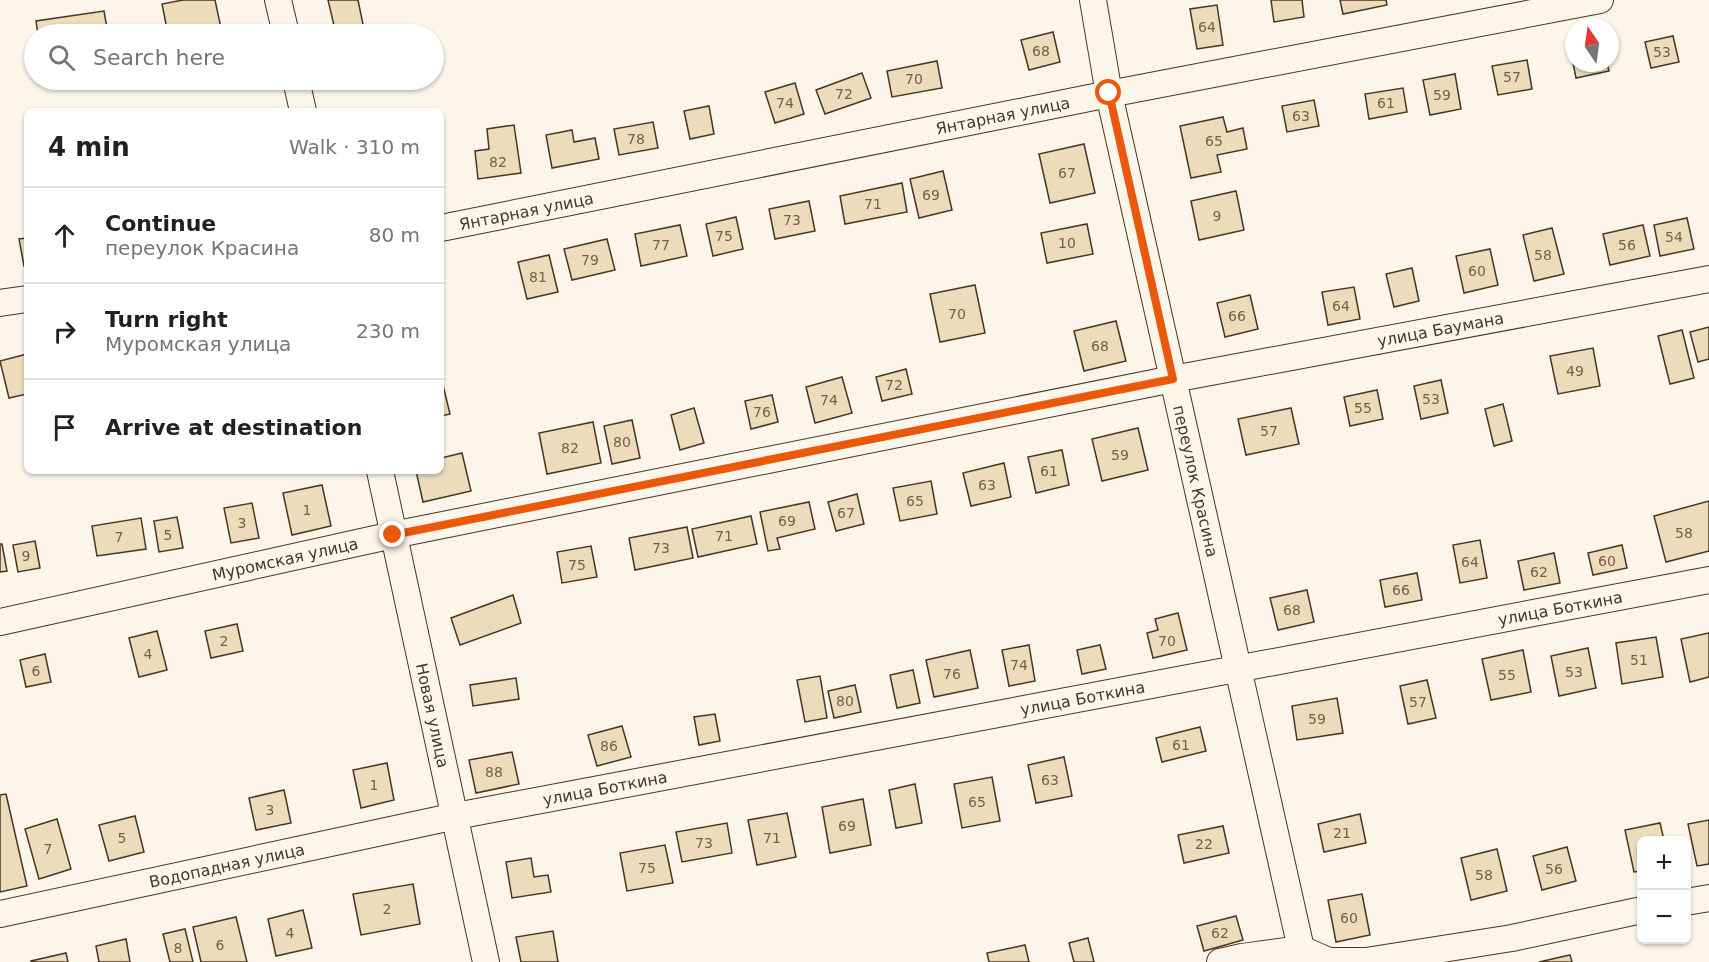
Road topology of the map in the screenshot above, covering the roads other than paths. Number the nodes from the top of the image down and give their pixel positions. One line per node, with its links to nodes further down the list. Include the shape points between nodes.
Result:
1 (278, 0): 4 (street)
2 (1093, 0): 6 (street, переулок Красина)
3 (1600, 0): 6 (street, Янтарная улица)
4 (284, 24)
5 (298, 90): 7 (street)
6 (1109, 93): 8 (street, Янтарная улица); 12 (street, переулок Красина)
7 (302, 108)
8 (444, 227)
9 (1709, 279): 12 (street, улица Баумана)
10 (24, 299): 11 (street)
11 (0, 303)
12 (1173, 379): 14 (street, Муромская улица); 17 (street, переулок Красина)
13 (381, 474): 14 (street, Новая улица)
14 (393, 535): 16 (street, Муромская улица); 18 (street, Новая улица)
15 (1709, 580): 17 (street, улица Боткина)
16 (0, 622)
17 (1237, 667): 18 (street, улица Боткина); 23 (street, переулок Красина)
18 (456, 816): 22 (street, Водопадная улица); 24 (street, Новая улица)
19 (1709, 898): 20 (street)
20 (1691, 901)
21 (1637, 911): 23 (street, via 1512,938 1366,961)
22 (0, 914)
23 (1303, 956): 25 (street, via 1242,957)
24 (486, 962)
25 (1220, 962)

